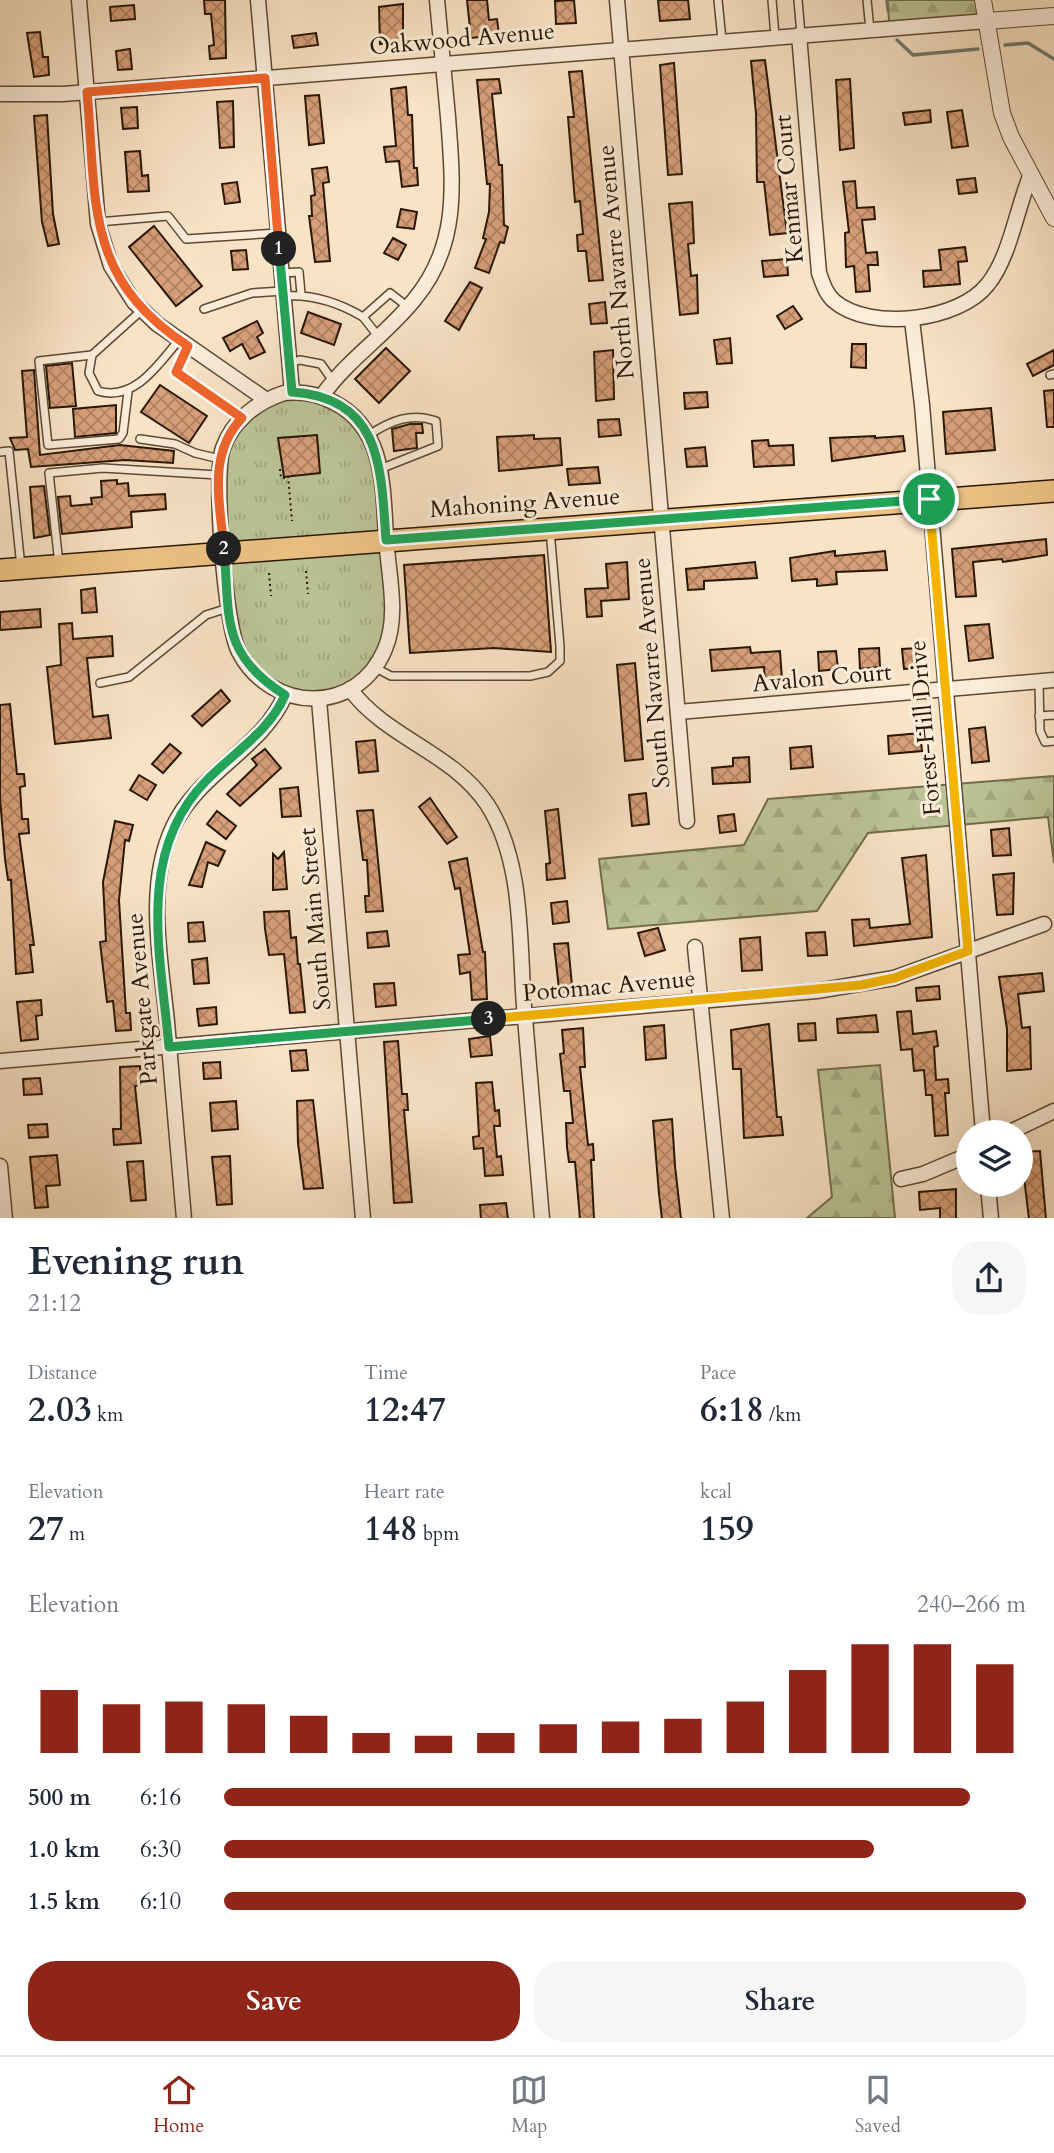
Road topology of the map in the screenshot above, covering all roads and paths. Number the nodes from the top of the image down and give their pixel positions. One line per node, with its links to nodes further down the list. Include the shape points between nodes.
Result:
1 (79, 0): 19 (street)
2 (258, 0): 18 (street)
3 (438, 0): 17 (street)
4 (617, 0): 16 (street, North Navarre Avenue)
5 (718, 0): 15 (lane)
6 (772, 0): 14 (lane)
7 (798, 0): 13 (lane)
8 (867, 0): 12 (lane)
9 (983, 0): 11 (street)
10 (1054, 16): 11 (street, Oakwood Avenue)
11 (987, 21): 12 (street, Oakwood Avenue); 21 (street, via 1002,113)
12 (870, 30): 13 (street, Oakwood Avenue)
13 (800, 35): 14 (street, Oakwood Avenue); 32 (street, Kenmar Court, via 818,263 825,290 843,307)
14 (775, 36): 15 (street, Oakwood Avenue)
15 (722, 40): 16 (street, Oakwood Avenue)
16 (621, 48): 17 (street, Oakwood Avenue); 52 (street, North Navarre Avenue)
17 (443, 63): 18 (street, Oakwood Avenue); 28 (street, via 452,220 439,262)
18 (265, 78): 19 (street, Oakwood Avenue); 24 (street)
19 (87, 92): 20 (street, Oakwood Avenue); 23 (street)
20 (0, 94)
21 (1031, 174): 22 (street); 32 (street, Kenmar Court, via 989,284 969,301)
22 (1054, 218)
23 (98, 222): 24 (lane, via 168,216 186,239); 30 (street, via 111,266)
24 (278, 233): 25 (street)
25 (282, 273): 26 (street); 27 (lane, via 299,272)
26 (283, 293): 27 (lane); 29 (lane, via 252,293); 36 (street)
27 (301, 294): 31 (lane, via 345,306)
28 (408, 307): 31 (lane, via 390,293); 33 (street)
29 (204, 309)
30 (142, 310): 34 (street); 35 (lane)
31 (363, 317): 33 (lane)
32 (912, 320): 51 (street, Forest-Hill Drive)
33 (378, 336): 37 (street)
34 (184, 343): 38 (lane); 41 (street); 42 (lane, via 176,372)
35 (92, 355): 38 (lane, via 89,373 99,391); 38 (lane, via 39,361 48,445 119,439)
36 (289, 363): 37 (lane, via 321,364); 39 (street)
37 (333, 381): 40 (street)
38 (128, 392)
39 (292, 392): 40 (street); 41 (street)
40 (322, 396): 43 (street, via 354,416)
41 (265, 400): 42 (street)
42 (242, 418): 46 (street, via 230,432)
43 (369, 435): 48 (street); 48 (lane, via 410,417 436,421 438,446)
44 (139, 439): 46 (lane, via 175,444)
45 (0, 452): 58 (lane, via 9,451)
46 (220, 459): 49 (street)
47 (280, 469): 53 (path, via 281,478 288,477)
48 (380, 469): 55 (street)
49 (218, 475): 56 (street); 57 (lane, via 103,468 49,473)
50 (1054, 491): 51 (main road, Mahoning Avenue)
51 (929, 499): 52 (main road, Mahoning Avenue); 70 (street, Forest-Hill Drive)
52 (661, 520): 54 (main road, Mahoning Avenue); 73 (street, South Navarre Avenue)
53 (292, 521)
54 (550, 528): 55 (main road, Mahoning Avenue); 65 (lane, via 561,646 560,661 548,672 530,676 391,676)
55 (386, 540): 56 (main road, Mahoning Avenue); 65 (street, via 392,621 385,651)
56 (224, 552): 57 (main road, Mahoning Avenue); 64 (street)
57 (59, 565): 58 (main road, Mahoning Avenue)
58 (22, 568): 59 (main road, Mahoning Avenue)
59 (0, 570)
60 (306, 571): 62 (path)
61 (269, 573): 63 (path)
62 (308, 594)
63 (271, 596)
64 (229, 607): 68 (lane, via 206,615 129,677); 71 (street, via 233,636 244,661)
65 (373, 667): 69 (street)
66 (1054, 680): 67 (street, Avalon Court)
67 (1039, 681): 70 (street, Avalon Court); 75 (lane)
68 (100, 683)
69 (350, 689): 72 (street); 82 (street, via 365,709 459,773 497,822 512,867)
70 (944, 690): 73 (street, Avalon Court); 80 (street, Forest-Hill Drive)
71 (285, 695): 72 (street); 84 (street, Parkgate Avenue, via 273,718 186,804 164,847 157,891)
72 (319, 700): 83 (street, South Main Street)
73 (678, 712): 77 (street, South Navarre Avenue)
74 (1054, 715): 75 (lane)
75 (1039, 716): 76 (lane, via 1045,742)
76 (1054, 741)
77 (687, 821)
78 (1044, 924): 80 (street, Potomac Avenue)
79 (695, 947): 81 (street)
80 (968, 951): 81 (street, Potomac Avenue, via 861,985); 87 (street, Forest-Hill Drive)
81 (701, 1001): 82 (street, Potomac Avenue); 97 (street)
82 (525, 1016): 83 (street, Potomac Avenue); 96 (street)
83 (347, 1031): 84 (street, Potomac Avenue); 95 (street, South Main Street)
84 (169, 1047): 85 (street, Potomac Avenue); 94 (street, Parkgate Avenue)
85 (0, 1061)
86 (1054, 1111): 88 (street)
87 (982, 1120)
88 (1033, 1121)
89 (956, 1159): 91 (street)
90 (0, 1166): 93 (street)
91 (901, 1179)
92 (989, 1197): 98 (street)
93 (5, 1218)
94 (184, 1218)
95 (363, 1218)
96 (542, 1218)
97 (722, 1218)
98 (990, 1218)

